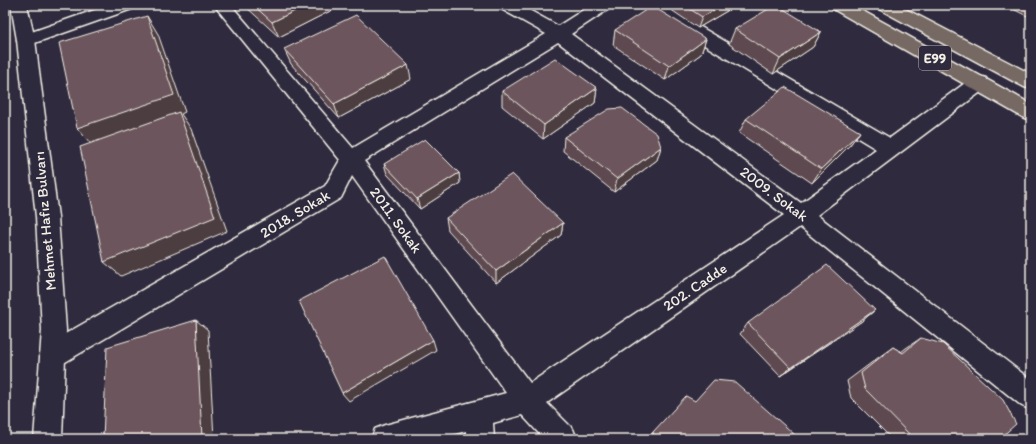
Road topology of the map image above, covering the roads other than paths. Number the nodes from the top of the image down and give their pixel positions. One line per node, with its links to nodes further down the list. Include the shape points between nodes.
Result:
1 (18, 5): 10 (street, Mehmet Hafız Bulvarı)
2 (126, 5): 10 (street)
3 (222, 5): 15 (street, 2011. Sokak)
4 (507, 5): 9 (street, 2009. Sokak)
5 (603, 5): 9 (street)
6 (652, 5): 14 (street)
7 (839, 5): 12 (highway, E99)
8 (893, 7): 11 (highway, E99)
9 (559, 34): 15 (street); 16 (street, 2009. Sokak)
10 (26, 40): 17 (street, Mehmet Hafız Bulvarı, via 47,217 54,330)
11 (1031, 82)
12 (978, 83): 13 (highway, E99); 14 (street, 202. Cadde)
13 (1031, 113)
14 (891, 148): 16 (street, 202. Cadde)
15 (351, 159): 17 (street, 2018. Sokak, via 334,192); 19 (street, 2011. Sokak)
16 (801, 215): 18 (street, 2009. Sokak); 19 (street, 202. Cadde)
17 (53, 355): 21 (street, Mehmet Hafız Bulvarı)
18 (1031, 397)
19 (527, 401): 20 (street, 202. Cadde); 23 (street, 2011. Sokak)
20 (479, 426): 22 (street, 202. Cadde)
21 (48, 439)
22 (385, 439)
23 (563, 439)

